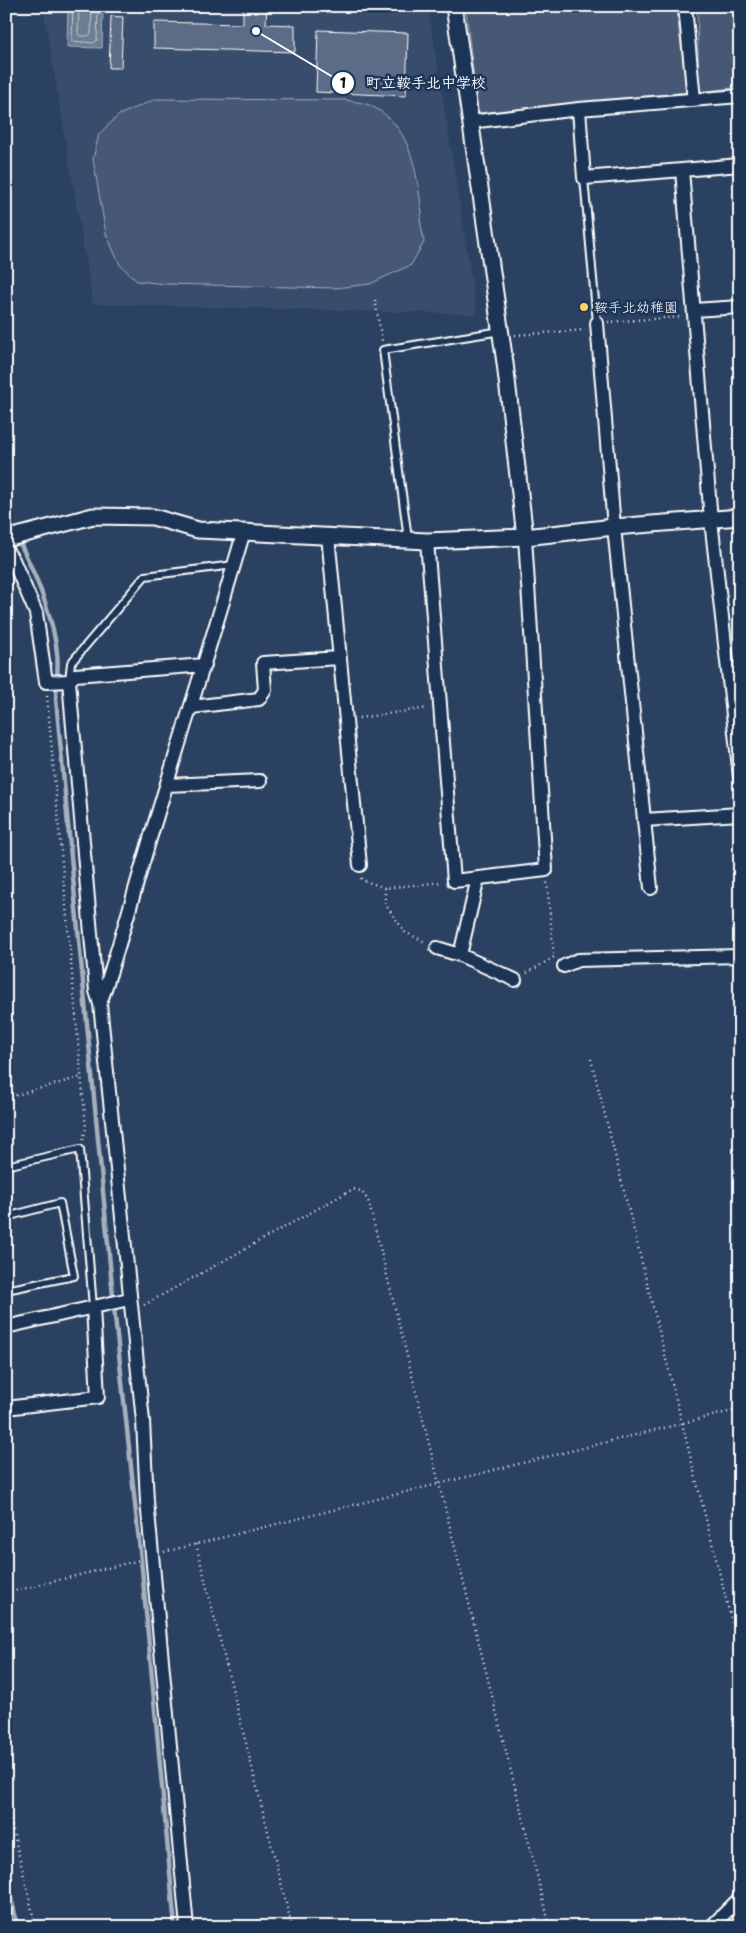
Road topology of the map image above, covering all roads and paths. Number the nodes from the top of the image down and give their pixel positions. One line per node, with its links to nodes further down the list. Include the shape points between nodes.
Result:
1 (454, 6): 6 (street)
2 (686, 6): 4 (street)
3 (740, 96): 4 (street)
4 (694, 100): 5 (street)
5 (579, 109): 6 (street); 9 (street)
6 (470, 122): 14 (street)
7 (740, 165): 8 (street)
8 (682, 170): 9 (street); 12 (street)
9 (584, 178): 13 (lane)
10 (375, 300): 15 (path)
11 (740, 307): 12 (street)
12 (694, 313): 13 (path); 17 (street)
13 (597, 326): 14 (path); 18 (street)
14 (501, 333): 15 (lane); 21 (street)
15 (383, 350): 23 (lane)
16 (740, 518): 17 (street)
17 (711, 520): 18 (street); 31 (street)
18 (614, 527): 21 (street); 39 (street)
19 (244, 532): 20 (street); 22 (street, via 198,530 153,516 93,516); 26 (street)
20 (328, 536): 23 (street); 27 (street)
21 (525, 537): 24 (street); 41 (street)
22 (6, 539)
23 (408, 540): 24 (street)
24 (427, 541): 32 (street)
25 (6, 550): 30 (street, via 36,613)
26 (234, 565): 28 (street); 29 (lane, via 145,576 71,663)
27 (340, 658): 33 (street, via 263,663 265,690 259,699); 34 (street)
28 (205, 665): 29 (street, via 75,675); 33 (street)
29 (69, 681): 30 (street); 51 (street, via 96,991)
30 (46, 682): 53 (path)
31 (735, 695): 35 (street)
32 (440, 706): 34 (path); 43 (street)
33 (192, 707): 37 (street)
34 (346, 720): 40 (street)
35 (740, 778)
36 (260, 781): 37 (street)
37 (167, 785): 51 (street)
38 (740, 814): 39 (street)
39 (644, 820): 45 (street)
40 (360, 865): 44 (path, via 362,880)
41 (546, 870): 42 (street); 50 (path, via 554,957)
42 (478, 878): 43 (street); 47 (street)
43 (454, 881): 44 (path)
44 (385, 888): 46 (path, via 385,904 405,932)
45 (651, 888)
46 (438, 948): 47 (street)
47 (460, 955): 50 (street)
48 (740, 956): 49 (street, via 578,960)
49 (564, 966)
50 (515, 980)
51 (100, 1004): 59 (street)
52 (591, 1059): 64 (path)
53 (81, 1077): 54 (path); 55 (path, via 86,1128)
54 (6, 1098)
55 (80, 1149): 56 (lane); 60 (lane)
56 (6, 1166)
57 (6, 1216): 58 (lane, via 60,1203 74,1276)
58 (6, 1290)
59 (130, 1305): 60 (street); 65 (path, via 353,1189 361,1191 368,1200); 67 (street)
60 (93, 1307): 61 (street); 62 (street, via 98,1397)
61 (6, 1326)
62 (6, 1408)
63 (740, 1409): 64 (path)
64 (682, 1424): 65 (path); 69 (path)
65 (439, 1484): 66 (path); 76 (path)
66 (196, 1544): 67 (path); 75 (path)
67 (153, 1555): 68 (path, via 133,1563); 74 (street)
68 (6, 1593)
69 (740, 1655)
70 (6, 1801): 73 (path)
71 (740, 1898): 72 (street)
72 (707, 1925): 77 (path, via 696,1920 678,1919)
73 (36, 1927)
74 (187, 1927)
75 (292, 1927)
76 (550, 1927)
77 (653, 1927)

